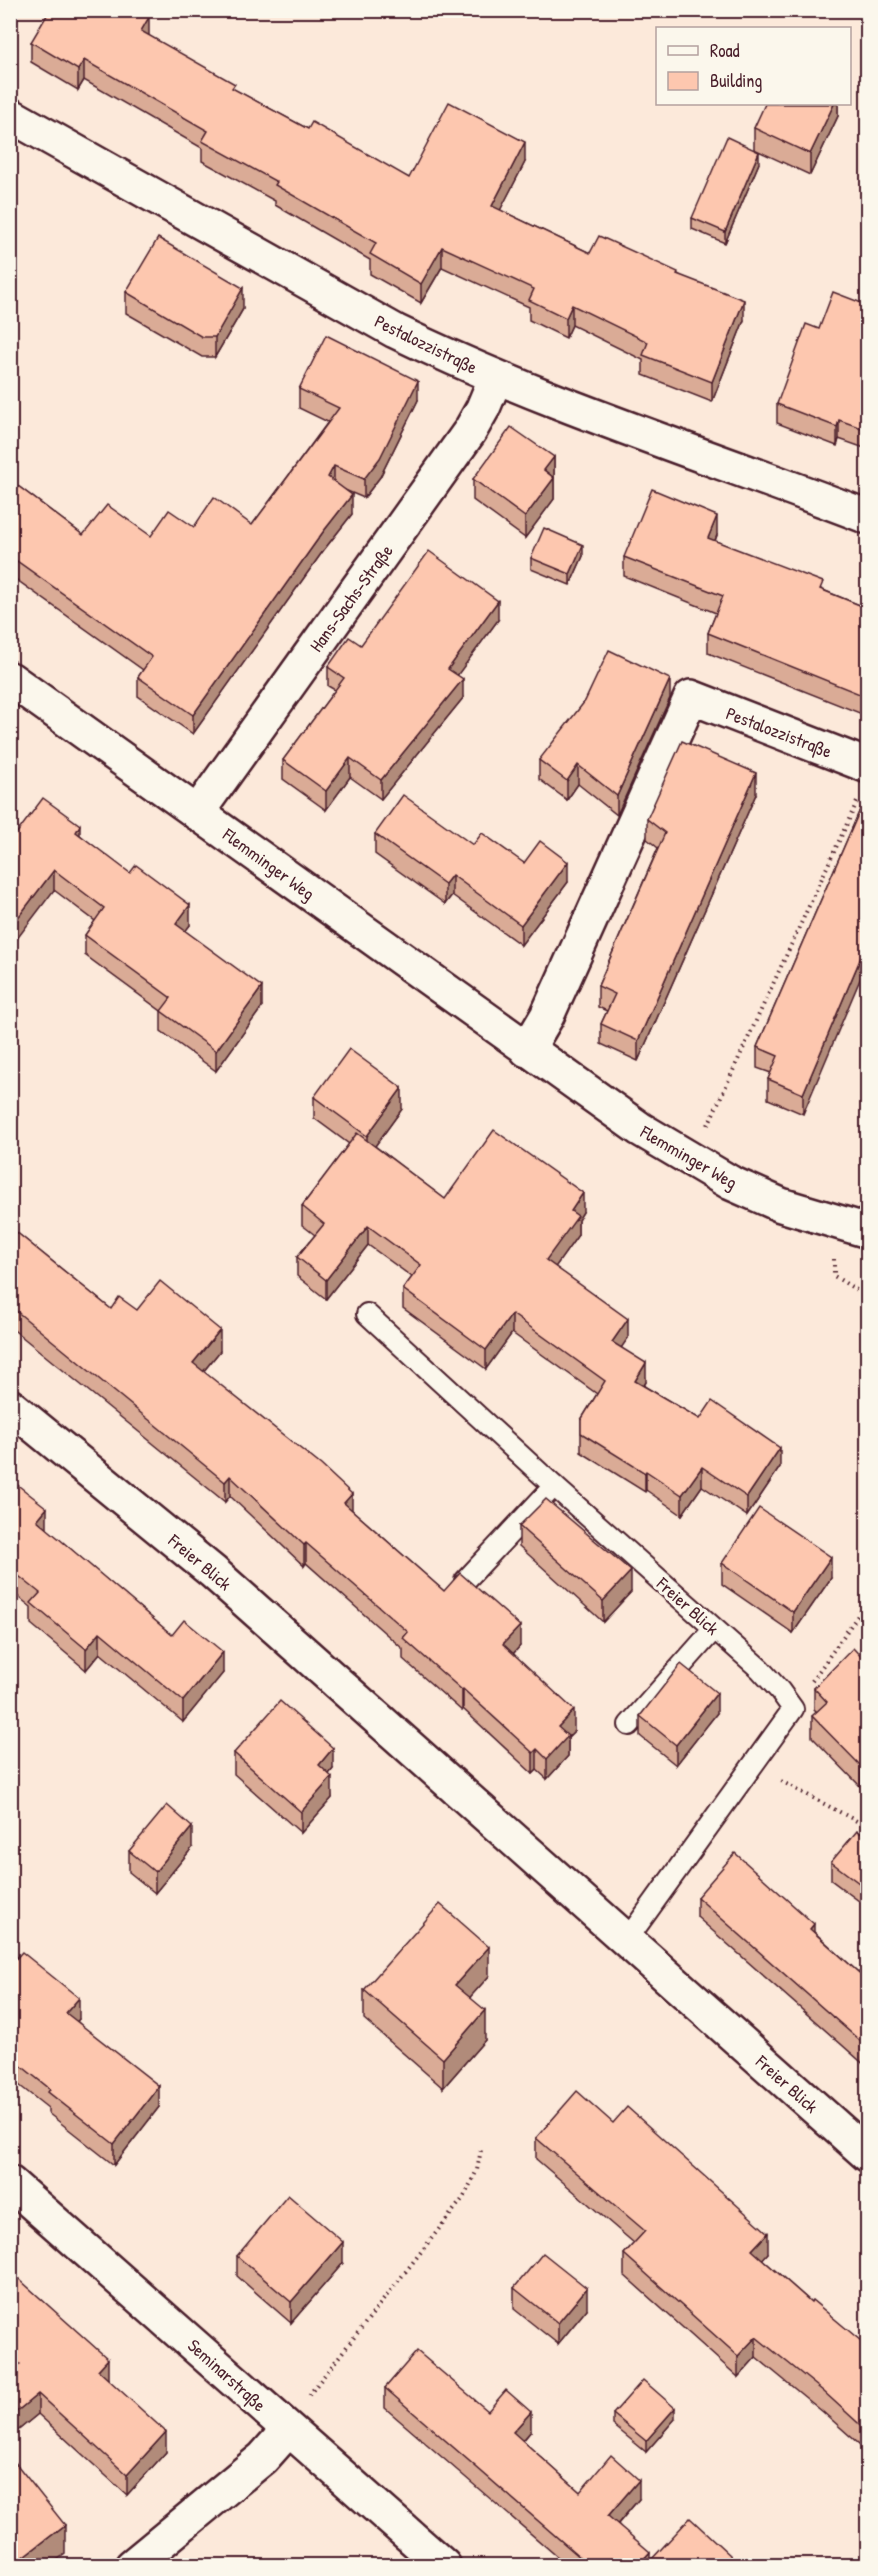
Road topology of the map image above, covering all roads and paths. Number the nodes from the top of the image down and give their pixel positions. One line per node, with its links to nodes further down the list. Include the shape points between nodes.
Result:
1 (10, 115): 2 (street, Pestalozzistraße, via 395,331)
2 (496, 377): 3 (street, Pestalozzistraße); 7 (street, Hans-Sachs-Straße, via 470,431)
3 (867, 517)
4 (10, 679): 7 (street, Flemminger Weg)
5 (867, 766): 8 (street, Pestalozzistraße, via 691,697 547,1016)
6 (858, 802): 9 (path)
7 (197, 813): 8 (street, Flemminger Weg)
8 (527, 1050): 9 (street, Flemminger Weg)
9 (689, 1160): 10 (street, Flemminger Weg, via 781,1205)
10 (867, 1232)
11 (368, 1314): 13 (lane, Freier Blick)
12 (10, 1406): 21 (street, Freier Blick, via 213,1572)
13 (554, 1486): 14 (lane); 16 (lane, Freier Blick)
14 (465, 1581)
15 (867, 1601): 17 (path)
16 (714, 1629): 17 (lane, Freier Blick, via 760,1669); 18 (lane)
17 (793, 1709): 19 (lane)
18 (629, 1725)
19 (751, 1765): 20 (path); 21 (lane)
20 (867, 1827)
21 (626, 1941): 23 (street, Freier Blick)
22 (482, 2150): 25 (path, via 464,2197 312,2390)
23 (867, 2156)
24 (10, 2183): 25 (street, Seminarstraße)
25 (288, 2430): 26 (street, via 263,2458); 27 (street, Seminarstraße)
26 (132, 2565)
27 (444, 2565)

